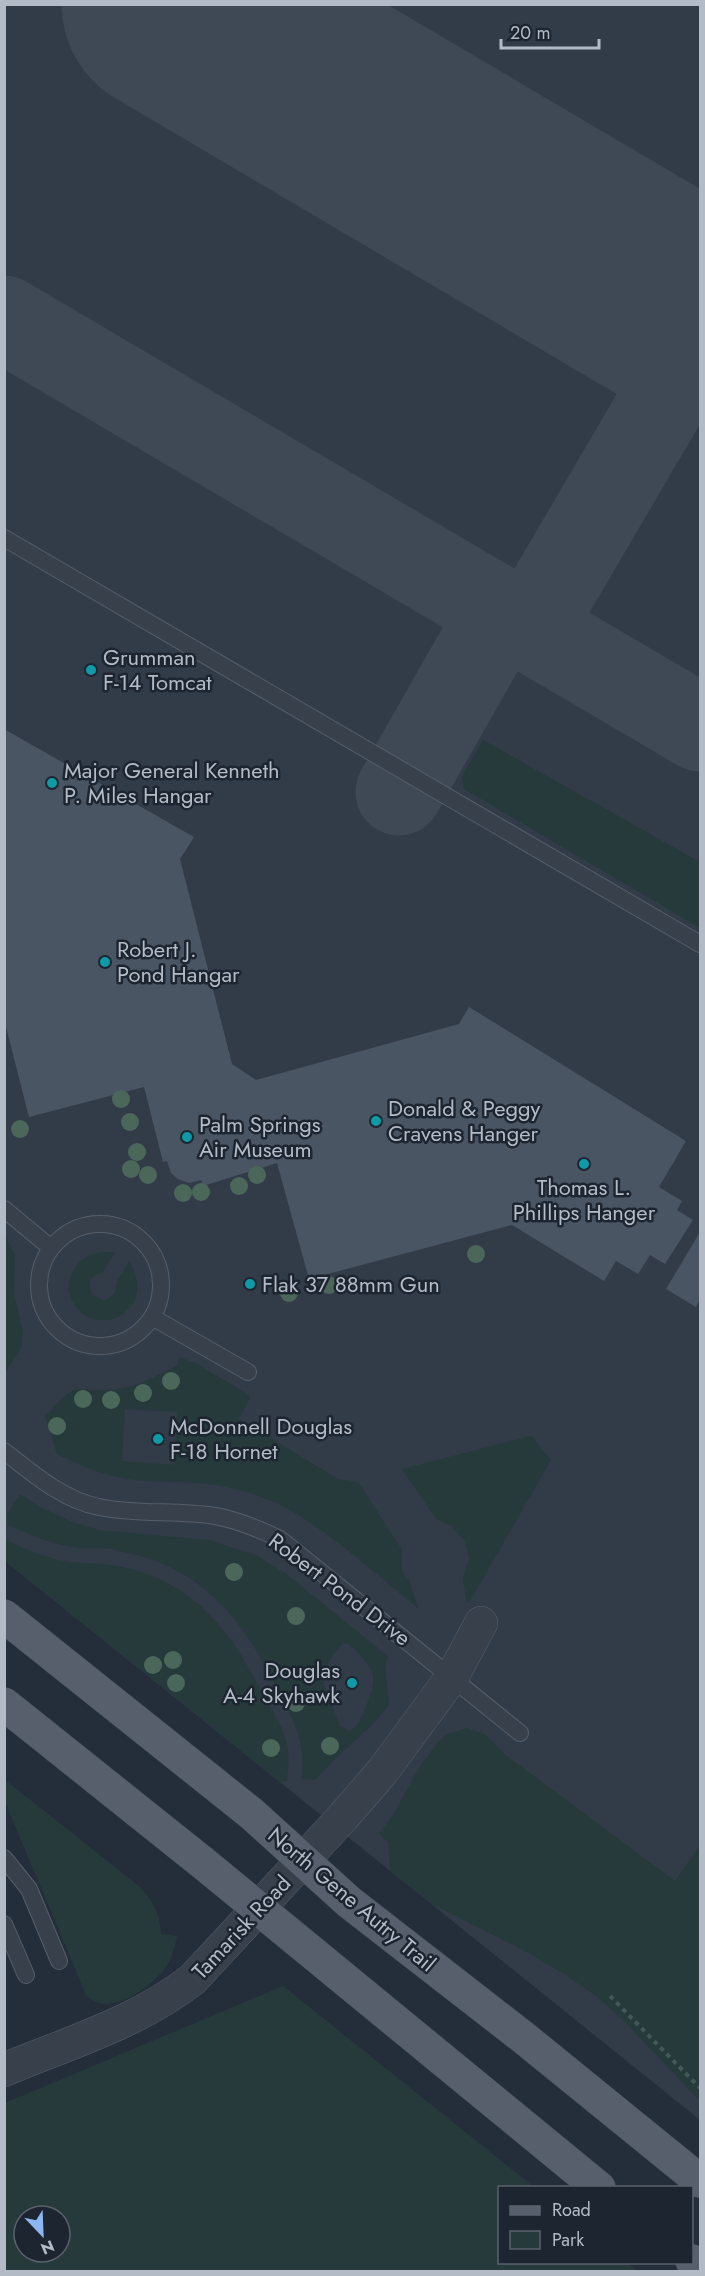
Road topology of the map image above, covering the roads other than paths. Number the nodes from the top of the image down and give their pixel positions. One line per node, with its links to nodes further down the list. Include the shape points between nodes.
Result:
1 (4, 538): 2 (lane)
2 (700, 945)
3 (4, 1209): 4 (lane)
4 (51, 1248): 5 (lane, via 66,1234 85,1226 106,1225 126,1230 143,1241 156,1258 162,1278); 5 (lane, via 42,1266 39,1285 50,1321 63,1335 82,1344 102,1347 122,1343 139,1333)
5 (153, 1317): 6 (lane)
6 (248, 1372)
7 (4, 1451): 10 (lane, Robert Pond Drive, via 43,1481 99,1507 215,1516 253,1526 280,1539)
8 (4, 1616): 14 (main road, North Gene Autry Trail, via 252,1814)
9 (481, 1623): 10 (street, Tamarisk Road)
10 (452, 1677): 12 (lane, Robert Pond Drive); 14 (street, Tamarisk Road, via 382,1772)
11 (4, 1704): 15 (main road)
12 (520, 1733)
13 (4, 1858): 17 (lane, via 29,1888)
14 (303, 1860): 15 (street, Tamarisk Road); 20 (main road, North Gene Autry Trail, via 349,1902)
15 (258, 1908): 19 (street, Tamarisk Road, via 176,1993 126,2019); 21 (main road)
16 (4, 1924): 18 (lane)
17 (59, 1960)
18 (26, 1975)
19 (4, 2070)
20 (700, 2181)
21 (598, 2186)

